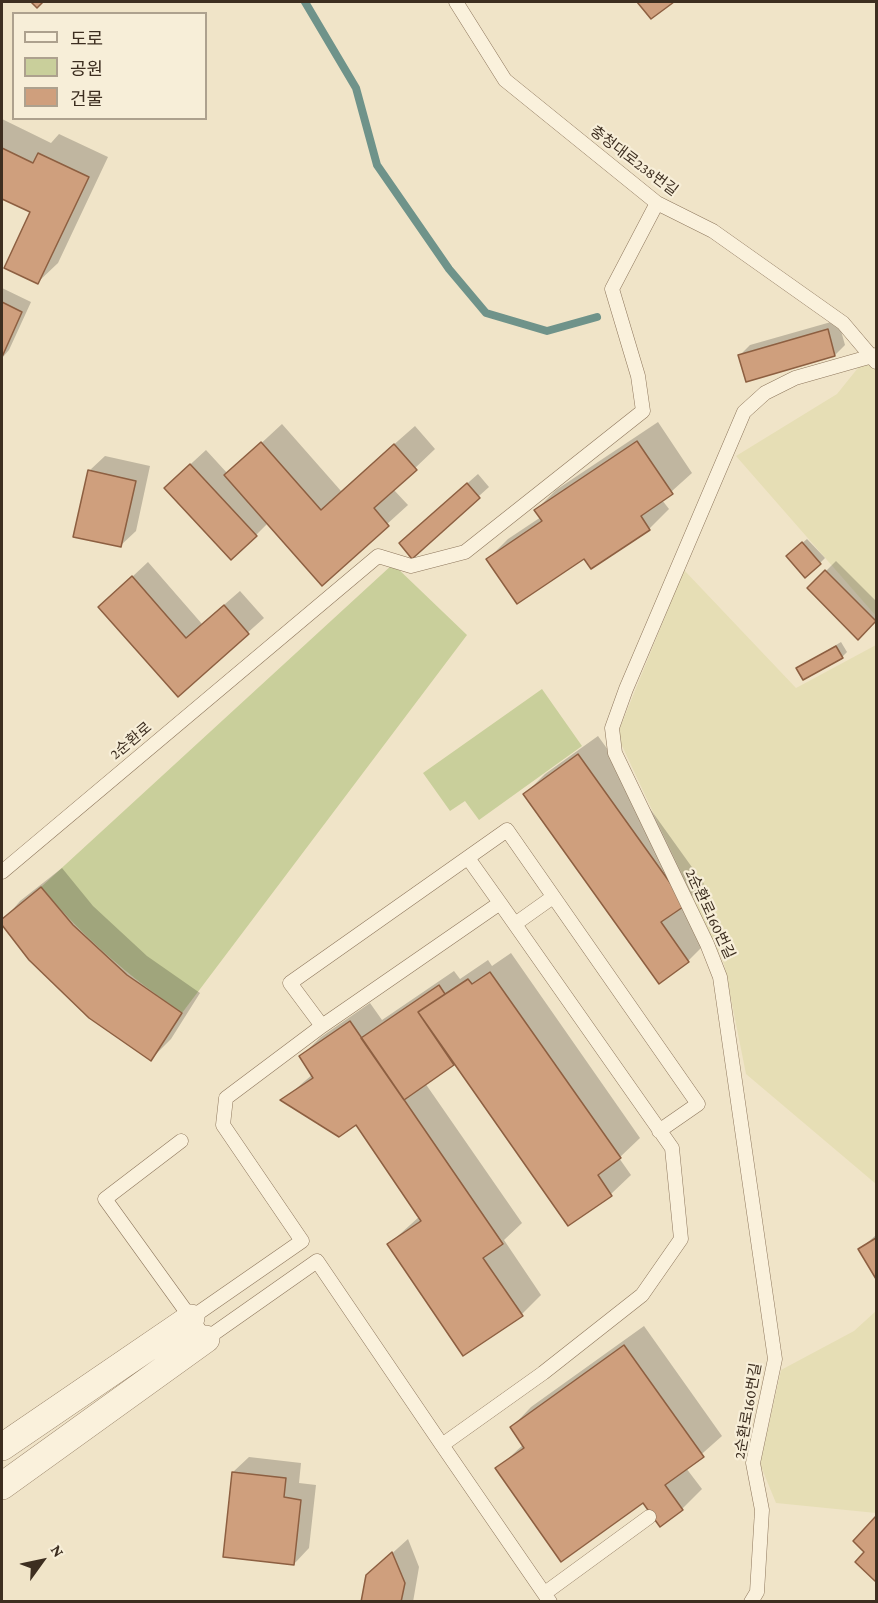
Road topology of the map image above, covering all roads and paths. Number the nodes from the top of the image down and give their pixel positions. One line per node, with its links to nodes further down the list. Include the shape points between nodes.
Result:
1 (456, 2): 2 (lane, 충청대로238번길, via 505,80)
2 (657, 203): 3 (lane, 충청대로238번길, via 713,231 843,323); 5 (lane, 2순환로, via 612,289 638,376 643,411 465,552 411,566 378,556)
3 (875, 357): 20 (lane, 2순환로160번길, via 795,378 765,393 744,412 612,728 615,753 720,977 775,1359 753,1463 762,1510 757,1592)
4 (468, 858): 6 (lane, via 507,830); 7 (lane); 9 (lane, via 290,983)
5 (2, 872)
6 (554, 897): 8 (lane); 10 (lane, via 698,1104)
7 (500, 903): 8 (lane); 9 (lane)
8 (515, 924): 10 (lane)
9 (322, 1026): 12 (lane, via 226,1098 223,1125)
10 (659, 1131): 15 (lane, via 672,1148 681,1239 642,1295)
11 (181, 1141): 14 (lane, via 105,1199)
12 (302, 1241): 13 (lane); 14 (lane)
13 (317, 1261): 14 (lane); 15 (lane)
14 (199, 1328): 16 (street); 17 (street)
15 (442, 1445): 19 (lane)
16 (2, 1447)
17 (2, 1486)
18 (649, 1517): 19 (lane)
19 (547, 1597)
20 (751, 1602)

